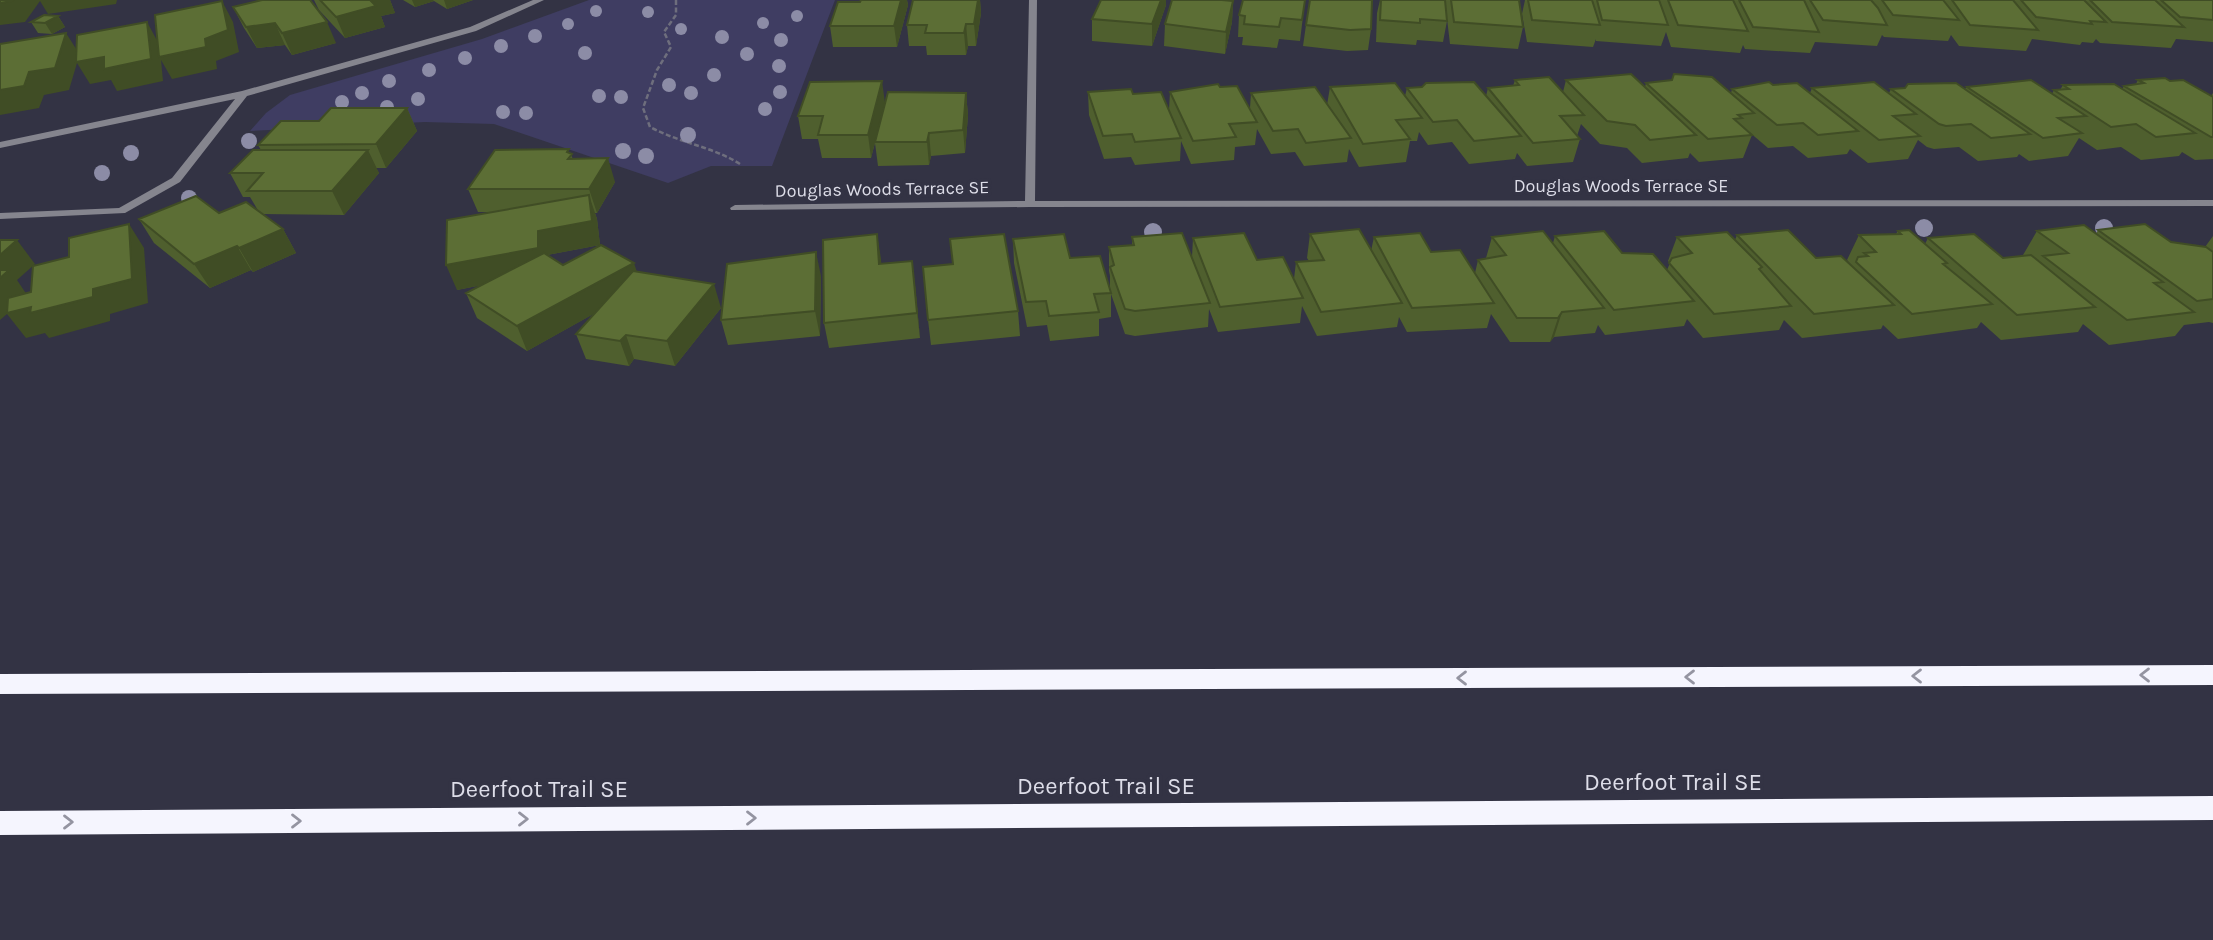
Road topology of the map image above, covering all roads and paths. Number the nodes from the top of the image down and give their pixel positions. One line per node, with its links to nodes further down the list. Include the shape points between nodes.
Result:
1 (540, 0): 4 (street, via 472,29)
2 (676, 0): 6 (path, via 676,15 664,32 671,47 643,108 650,127 678,142 719,151)
3 (1033, 0): 8 (street)
4 (244, 94): 5 (street); 10 (street, via 176,180 121,211)
5 (0, 145)
6 (740, 163)
7 (2213, 203): 8 (street, Douglas Woods Terrace SE)
8 (1030, 204): 9 (street, Douglas Woods Terrace SE)
9 (735, 208)
10 (0, 216)
11 (2213, 674): 12 (highway, one-way to 12)
12 (0, 684)
13 (2213, 808): 14 (highway, Deerfoot Trail SE, one-way to 13)
14 (0, 822)

